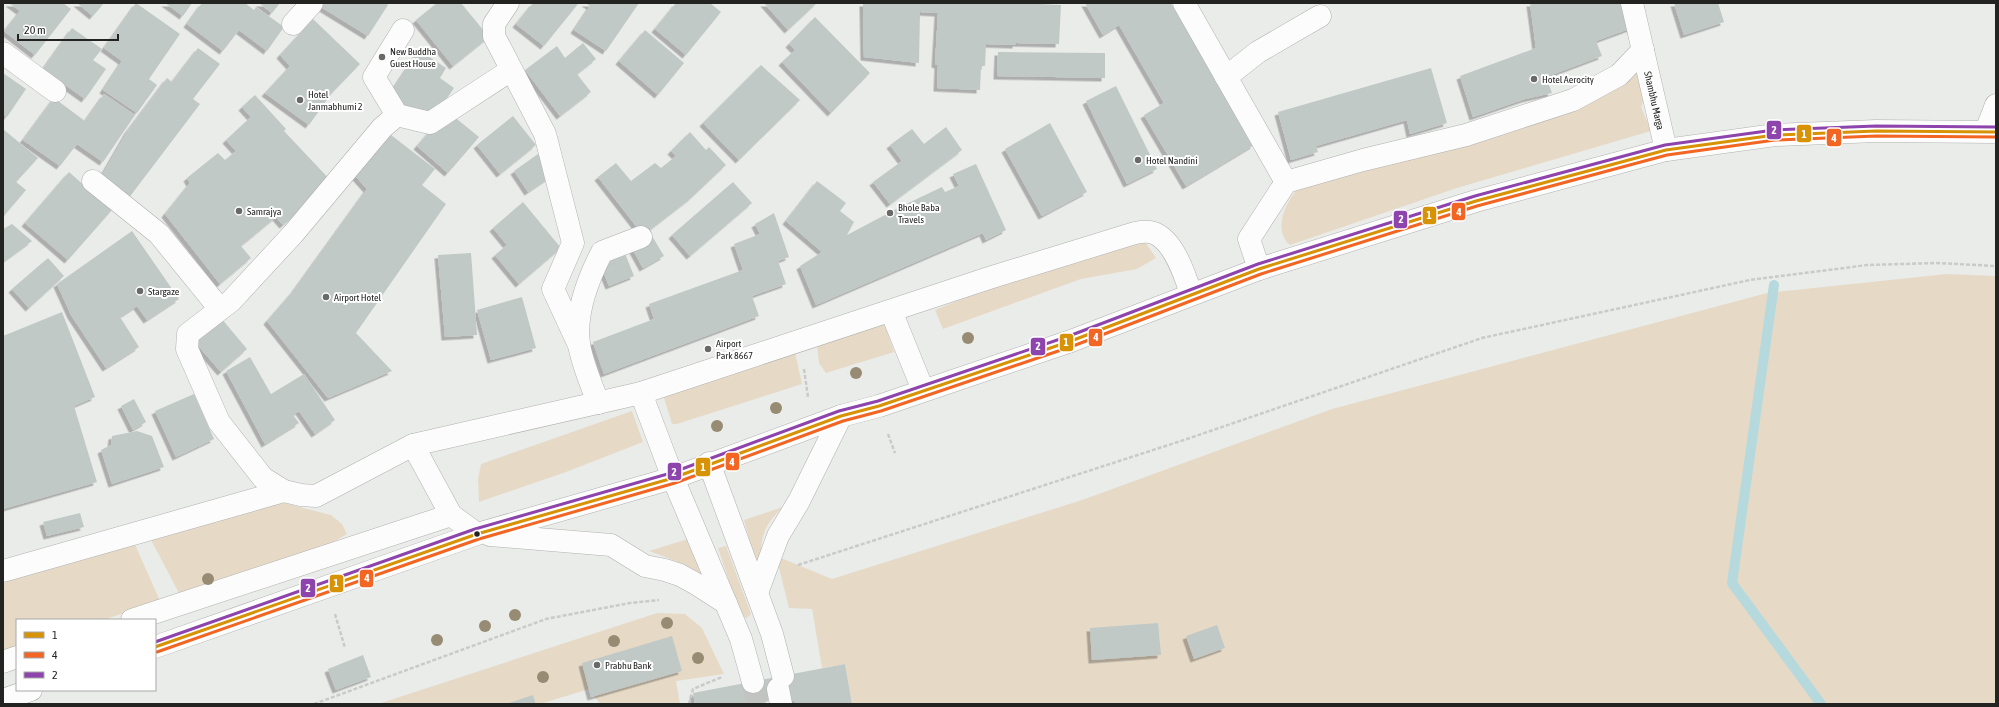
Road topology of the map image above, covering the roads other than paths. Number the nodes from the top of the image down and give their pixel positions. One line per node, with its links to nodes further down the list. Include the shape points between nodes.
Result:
1 (312, 3): 6 (main road)
2 (508, 3): 10 (main road, via 494,24 494,36)
3 (1184, 3): 11 (main road)
4 (1632, 3): 8 (main road, Shambhu Marga)
5 (1320, 16): 11 (main road, via 1258,52)
6 (293, 24)
7 (403, 30): 14 (main road, via 374,77)
8 (1643, 50): 16 (main road, Shambhu Marga); 18 (main road, via 1619,75 1573,100 1466,136 1363,160)
9 (3, 53): 12 (main road)
10 (511, 70): 14 (main road, via 430,123); 24 (main road, via 545,134 573,244 553,289)
11 (1226, 77): 18 (main road)
12 (55, 92)
13 (1996, 105): 15 (main road)
14 (397, 115): 22 (main road, via 382,128 293,234 231,302)
15 (1991, 132): 16 (main road, via 1876,131 1775,135)
16 (1666, 150): 20 (main road, via 1476,201)
17 (93, 181): 22 (main road, via 158,234)
18 (1286, 182): 20 (main road, via 1249,239)
19 (641, 237): 24 (main road, via 602,252 592,271 585,294 579,324)
20 (1259, 269): 21 (main road)
21 (1191, 294): 23 (main road, via 1182,267 1165,240 1153,232 1135,233); 25 (main road, via 1072,341)
22 (220, 309): 32 (main road, via 188,334 188,349 219,422 263,478)
23 (892, 311): 25 (main road); 26 (main road)
24 (579, 345): 27 (main road)
25 (923, 390): 28 (main road)
26 (641, 393): 27 (main road); 31 (main road)
27 (598, 404): 29 (main road)
28 (842, 416): 30 (main road); 36 (main road, via 778,536)
29 (413, 445): 32 (main road, via 316,496); 33 (main road)
30 (709, 463): 31 (main road); 36 (main road)
31 (673, 478): 34 (main road); 37 (main road)
32 (284, 491): 35 (main road)
33 (450, 515): 34 (main road); 38 (main road)
34 (477, 534): 37 (main road, via 611,545 645,566 665,570 698,585); 39 (main road)
35 (3, 571)
36 (757, 593): 43 (main road, via 772,634)
37 (726, 603): 42 (main road, via 741,639)
38 (135, 619)
39 (156, 647)
40 (16, 657): 41 (main road)
41 (3, 662)
42 (753, 682)
43 (781, 690)
44 (28, 691): 45 (main road)
45 (3, 700)

